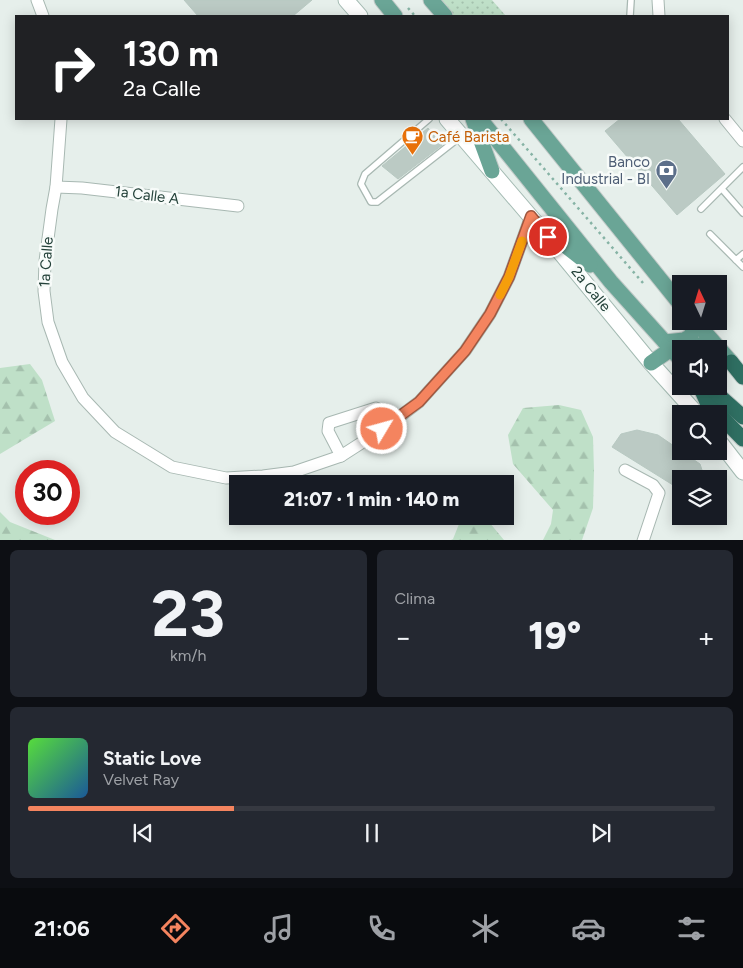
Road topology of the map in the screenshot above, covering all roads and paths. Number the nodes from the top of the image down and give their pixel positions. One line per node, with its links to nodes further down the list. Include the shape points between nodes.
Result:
1 (37, 0): 7 (street)
2 (346, 0): 8 (street)
3 (382, 0): 9 (main road)
4 (431, 0): 10 (main road)
5 (631, 0): 11 (lane)
6 (658, 0): 12 (street)
7 (43, 15)
8 (359, 15)
9 (394, 15)
10 (444, 15)
11 (630, 15)
12 (659, 15)
13 (61, 120): 25 (street, 1a Calle)
14 (428, 120): 21 (lane, via 365,174 361,184 371,202 377,202)
15 (448, 120): 21 (street, 2a Calle)
16 (473, 120): 24 (main road)
17 (481, 120): 35 (main road)
18 (502, 120): 36 (path)
19 (534, 120): 37 (main road)
20 (726, 120): 22 (street)
21 (462, 136): 24 (street, 2a Calle)
22 (743, 140)
23 (743, 167): 26 (lane)
24 (492, 171): 30 (street, 2a Calle)
25 (56, 187): 27 (street, 1a Calle A); 54 (street, 1a Calle, via 44,261 48,322 62,362 83,398 115,432 172,467 226,478 294,472)
26 (722, 188): 28 (lane); 29 (lane)
27 (238, 206)
28 (701, 209)
29 (743, 212)
30 (534, 220): 35 (main road); 44 (street, 2a Calle); 54 (street, 1a Calle, via 490,314 465,351 419,402)
31 (710, 234): 33 (lane)
32 (743, 254): 33 (lane)
33 (736, 260): 34 (lane)
34 (743, 267)
35 (611, 282): 41 (main road)
36 (644, 284)
37 (672, 294)
38 (693, 330): 41 (main road, via 691,336)
39 (703, 330): 40 (main road)
40 (712, 340)
41 (668, 345): 42 (main road); 44 (main road)
42 (672, 350)
43 (727, 354): 45 (main road)
44 (651, 363): 49 (street, 2a Calle)
45 (737, 364): 46 (highway)
46 (743, 377)
47 (704, 395): 52 (highway)
48 (718, 395): 51 (highway)
49 (689, 405)
50 (376, 408): 54 (street, via 329,423 328,431)
51 (743, 417)
52 (743, 440)
53 (727, 451): 56 (street)
54 (341, 456)
55 (625, 470): 57 (street, via 653,485 659,493)
56 (743, 472)
57 (643, 540)

